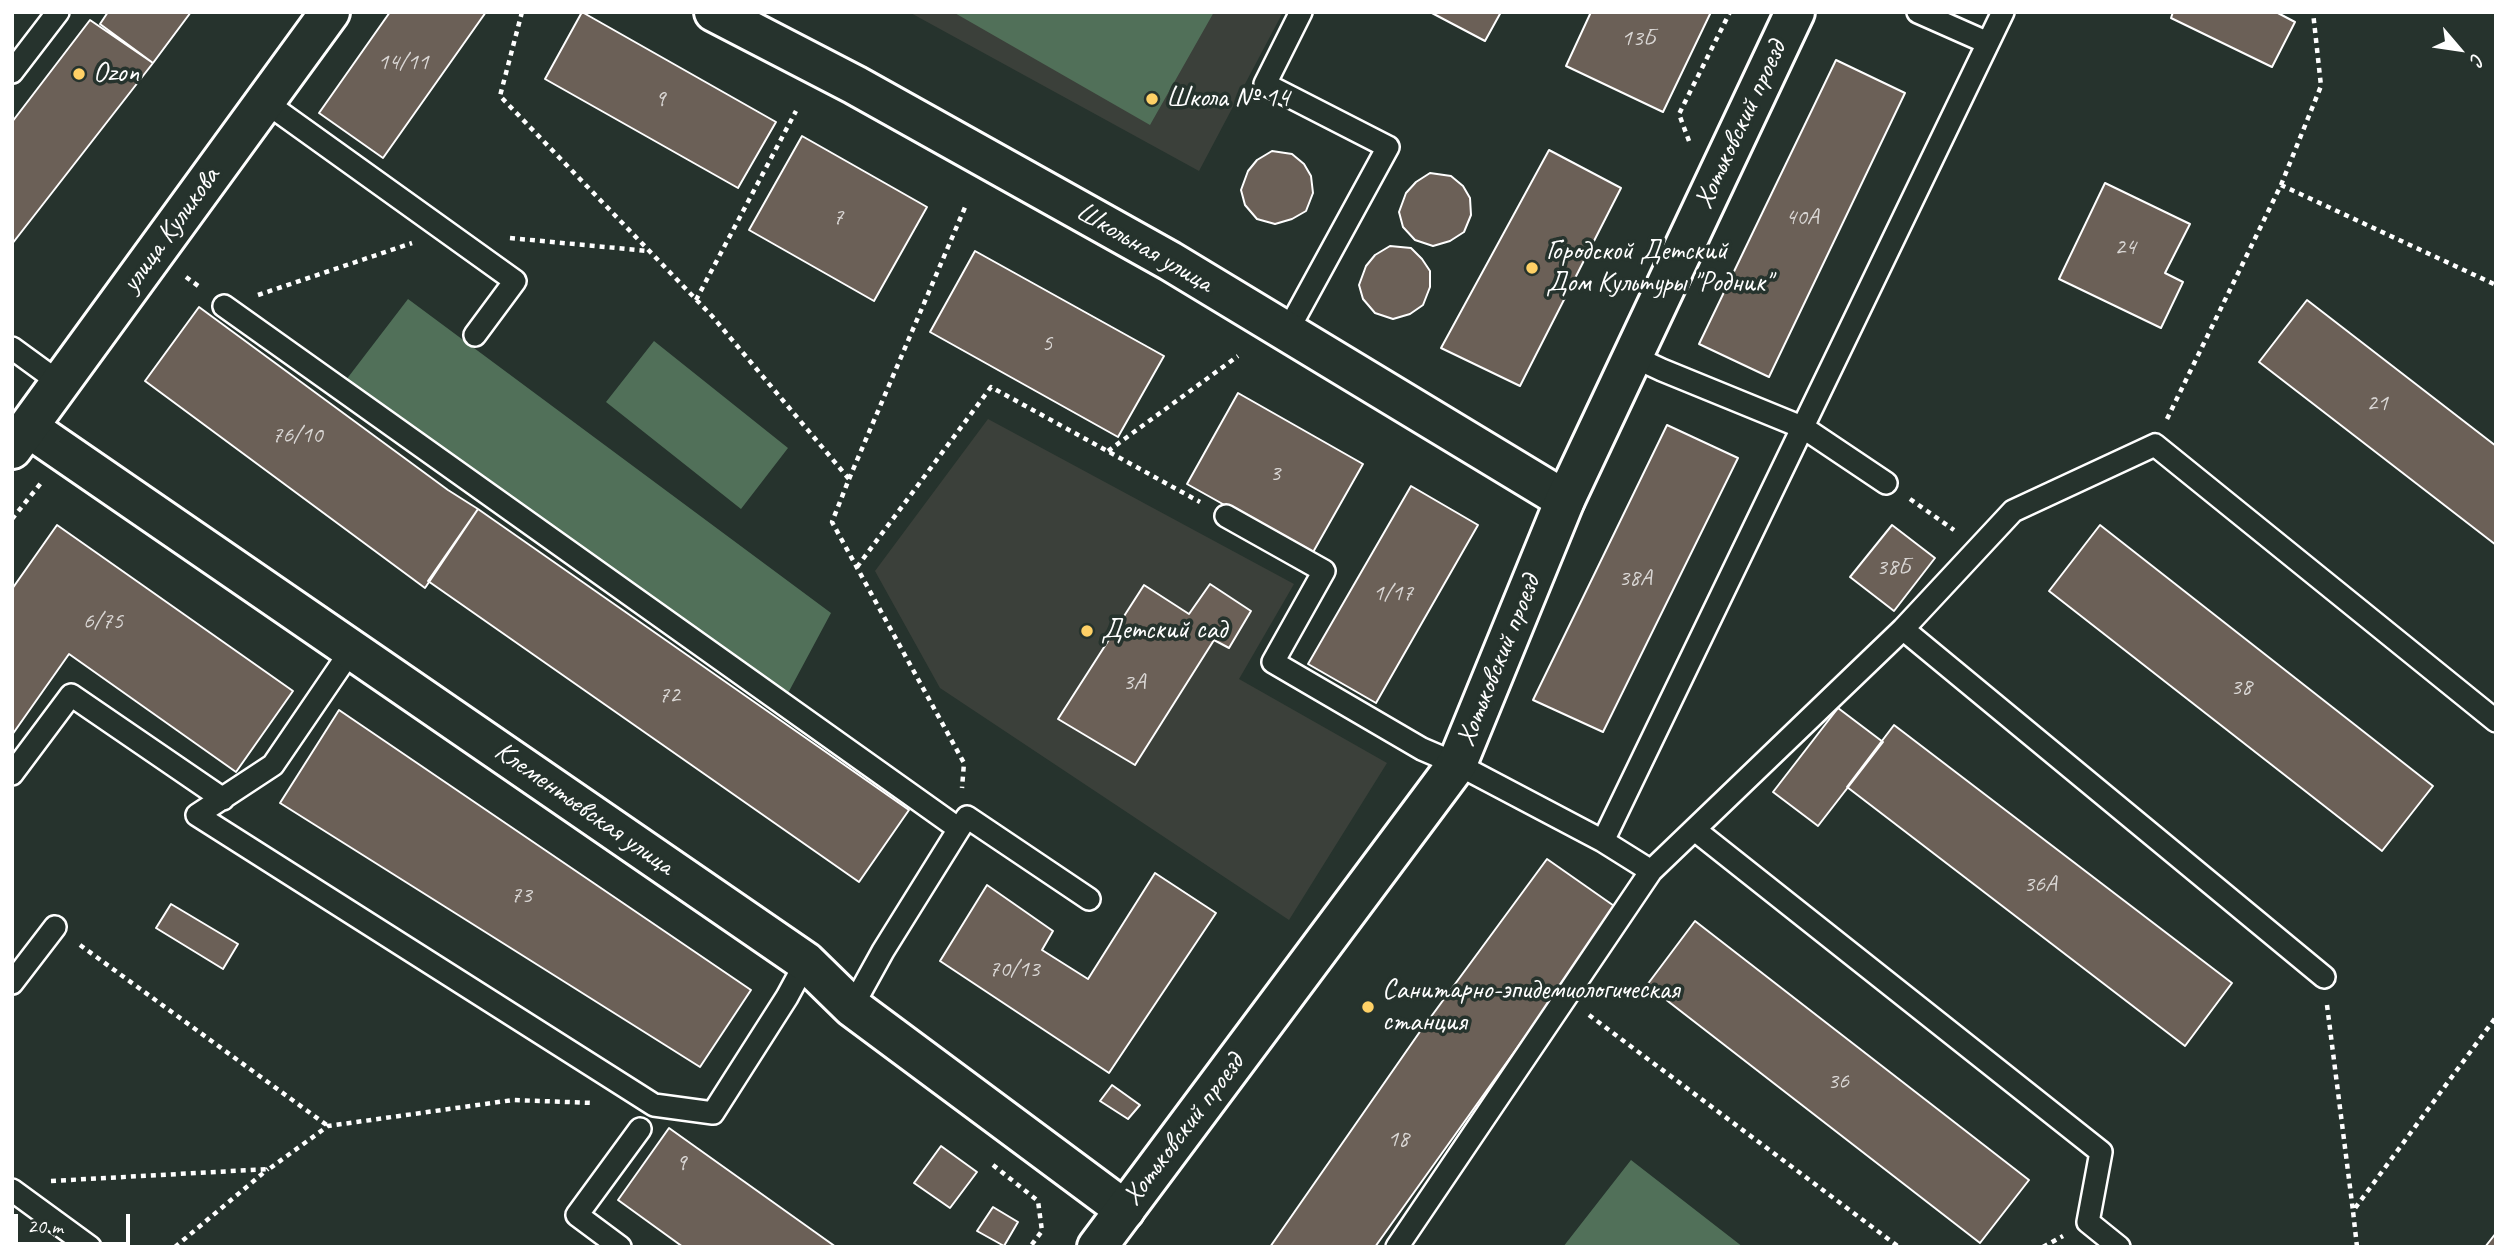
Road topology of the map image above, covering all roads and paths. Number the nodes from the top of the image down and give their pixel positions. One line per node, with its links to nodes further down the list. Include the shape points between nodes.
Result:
1 (58, 12): 12 (lane)
2 (330, 12): 13 (street, улица Куликова)
3 (522, 12): 19 (path, via 500,96)
4 (714, 12): 21 (street, Школьная улица, via 879,98)
5 (1301, 12): 21 (lane, via 1265,84 1388,146)
6 (1730, 12): 15 (path, via 1679,114)
7 (1795, 12): 24 (street, Хотьковский проезд)
8 (1918, 12): 11 (lane)
9 (2003, 12): 11 (lane)
10 (2313, 12): 16 (path, via 2320,86)
11 (1988, 43): 27 (lane)
12 (12, 72)
13 (264, 102): 22 (lane, via 515,281); 26 (street, улица Куликова)
14 (796, 111): 19 (path)
15 (1693, 150)
16 (2281, 185): 18 (path); 29 (path)
17 (966, 205): 31 (path)
18 (2496, 285)
19 (696, 300): 31 (path)
20 (225, 306): 43 (lane)
21 (1287, 332): 33 (street, Школьная улица)
22 (475, 335)
23 (12, 348): 26 (lane)
24 (1632, 355): 27 (lane); 33 (street, Хотьковский проезд)
25 (1238, 356): 30 (path)
26 (60, 383): 28 (street, улица Куликова)
27 (1804, 428): 32 (lane); 45 (lane)
28 (21, 438): 38 (street, Клементьевская улица)
29 (2155, 445): 35 (lane, via 2013,511); 39 (lane)
30 (1108, 451): 34 (path); 36 (path, via 992,387)
31 (849, 479): 36 (path, via 832,522)
32 (1886, 483): 35 (path)
33 (1565, 500): 40 (street, Хотьковский проезд)
34 (1226, 516): 40 (lane, via 1324,572 1273,662 1422,749)
35 (1980, 547): 37 (lane)
36 (857, 567): 43 (path, via 964,764)
37 (1903, 629): 44 (lane); 50 (lane)
38 (352, 649): 42 (lane, via 273,765); 49 (street, Клементьевская улица)
39 (2496, 722)
40 (1457, 764): 45 (lane); 61 (street, Хотьковский проезд)
41 (12, 774): 42 (lane, via 71,695)
42 (223, 799): 55 (lane, via 197,816)
43 (960, 828): 47 (lane, via 967,817); 53 (lane)
44 (1695, 830): 46 (lane); 72 (lane, via 2101,1152 2088,1222)
45 (1603, 841): 46 (lane)
46 (1651, 871): 52 (lane)
47 (1090, 899)
48 (55, 927): 51 (lane); 56 (path)
49 (806, 962): 53 (street, Клементьевская улица); 55 (lane, via 713,1113)
50 (2324, 976): 62 (path)
51 (12, 983)
52 (1566, 998): 70 (lane); 71 (path)
53 (852, 1007): 61 (street, Клементьевская улица)
54 (2496, 1017): 62 (path)
55 (654, 1105): 56 (path, via 513,1100)
56 (328, 1126): 58 (path)
57 (640, 1129): 66 (lane, via 577,1215)
58 (269, 1169): 59 (path); 65 (path)
59 (39, 1182)
60 (12, 1190): 64 (lane)
61 (1125, 1210): 68 (street, Хотьковский проезд); 69 (lane)
62 (2353, 1211): 73 (path)
63 (1042, 1231): 67 (path)
64 (90, 1247)
65 (175, 1247)
66 (620, 1247)
67 (1030, 1247)
68 (1097, 1247)
69 (1116, 1247)
70 (1397, 1247)
71 (1899, 1247)
72 (2119, 1247)
73 (2357, 1247)

